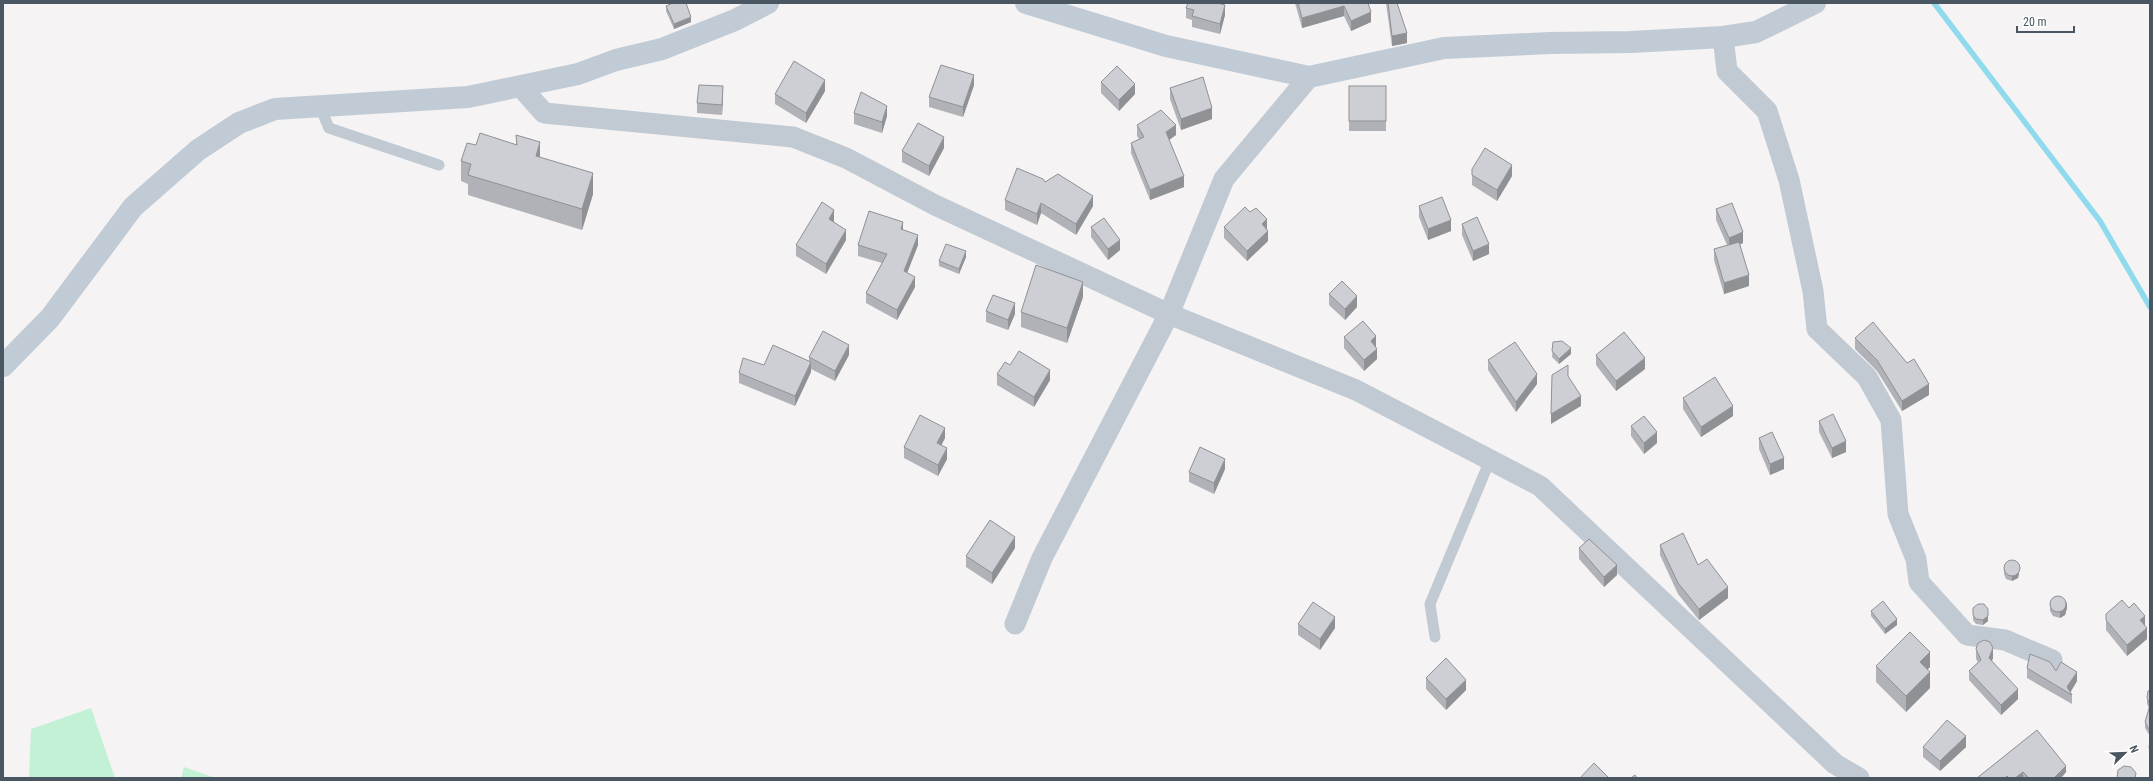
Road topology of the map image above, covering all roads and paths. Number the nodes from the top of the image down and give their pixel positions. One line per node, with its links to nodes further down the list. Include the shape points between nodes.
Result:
1 (768, 3): 6 (street, via 734,20 662,49 616,60 578,74)
2 (1026, 3): 5 (street, via 1166,46)
3 (1815, 3): 4 (street, via 1756,32)
4 (1723, 37): 5 (street, via 1444,48); 14 (street, via 1727,71 1768,111 1789,180 1813,291 1817,329 1867,376 1891,420 1898,514 1916,559 1919,582 1967,636 2005,640)
5 (1309, 77): 9 (street, via 1224,179)
6 (520, 86): 7 (street, via 468,97); 9 (street, via 544,113 793,137 846,158 934,205)
7 (320, 107): 8 (lane, via 328,128); 10 (street, via 275,109 238,123 198,150 133,207 50,318)
8 (439, 165)
9 (1169, 314): 11 (street, via 1356,390); 12 (street, via 1046,552)
10 (3, 366)
11 (1490, 460): 13 (lane, via 1430,604); 15 (street, via 1540,486 1835,764)
12 (1014, 624)
13 (1435, 637)
14 (2052, 660)
15 (1859, 778)

